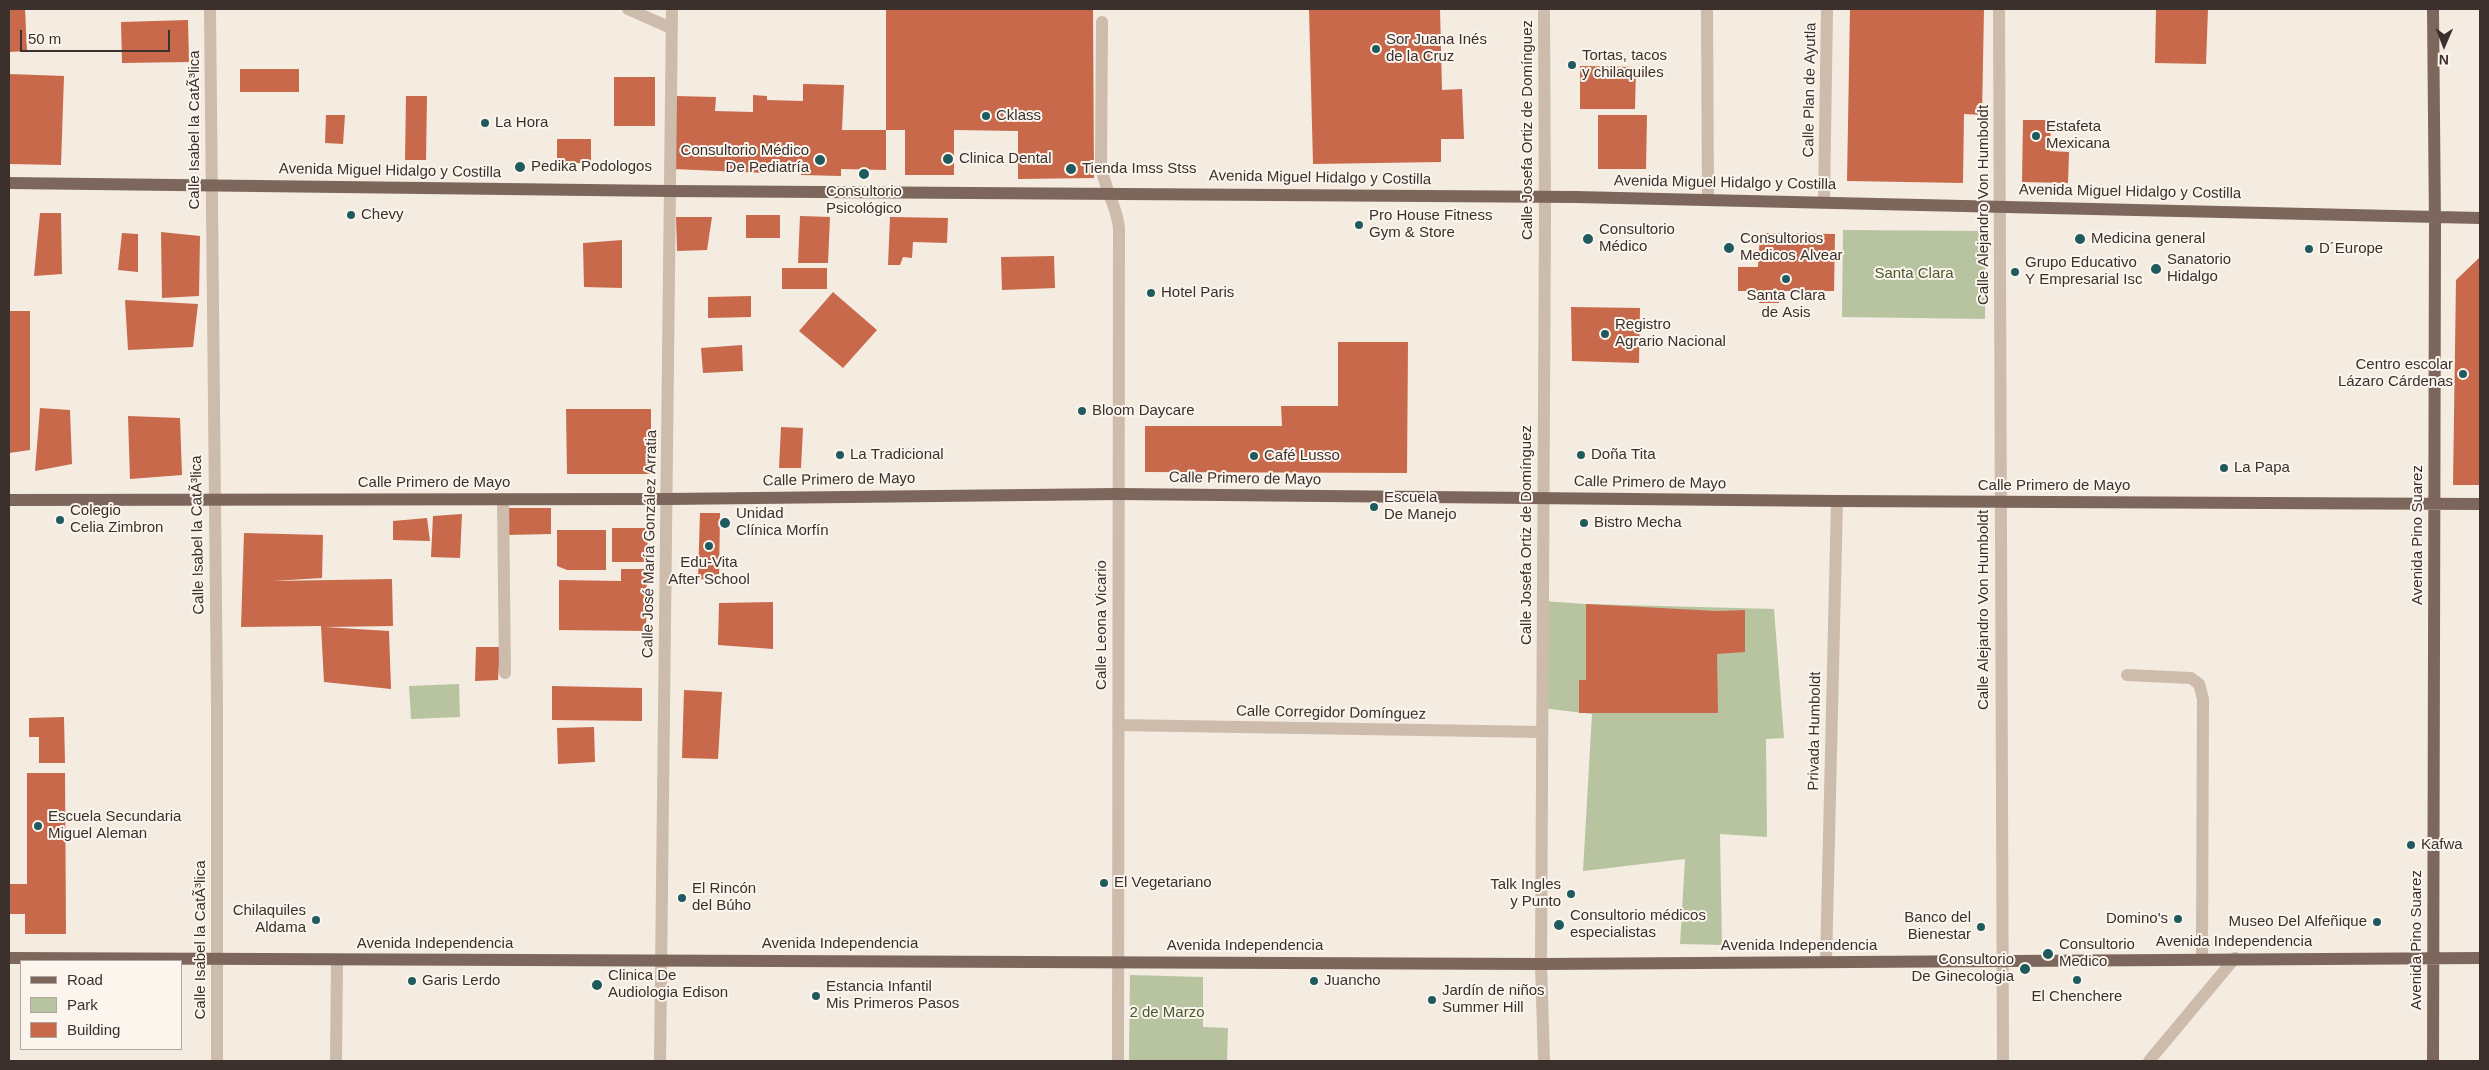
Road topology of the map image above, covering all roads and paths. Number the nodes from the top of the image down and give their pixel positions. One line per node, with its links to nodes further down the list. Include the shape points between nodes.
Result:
1 (210, 9): 12 (street, Calle Isabel la CatÃ³lica)
2 (628, 9): 10 (street)
3 (672, 9): 10 (street, Calle José María González Arratia)
4 (1544, 9): 15 (street, Calle Josefa Ortiz de Domínguez)
5 (1707, 9): 16 (street)
6 (1827, 9): 17 (street, Calle Plan de Ayutla)
7 (1999, 9): 18 (street, Calle Alejandro Von Humboldt)
8 (2433, 9): 19 (main road, Avenida Pino Suarez)
9 (1102, 22): 14 (street, Calle Leona Vicario, via 1101,164)
10 (671, 28): 13 (street, Calle José María González Arratia)
11 (9, 183): 12 (main road, Avenida Miguel Hidalgo y Costilla)
12 (212, 184): 13 (main road, Avenida Miguel Hidalgo y Costilla); 26 (street, Calle Isabel la CatÃ³lica)
13 (670, 191): 14 (main road, Avenida Miguel Hidalgo y Costilla); 22 (street, Calle José María González Arratia)
14 (1106, 192): 15 (main road, Avenida Miguel Hidalgo y Costilla); 21 (street, Calle Leona Vicario, via 1118,216 1119,228)
15 (1545, 197): 16 (main road, Avenida Miguel Hidalgo y Costilla); 23 (street, Calle Josefa Ortiz de Domínguez)
16 (1708, 199): 17 (main road, Avenida Miguel Hidalgo y Costilla)
17 (1824, 201): 18 (main road, Avenida Miguel Hidalgo y Costilla)
18 (2001, 205): 19 (main road, Avenida Miguel Hidalgo y Costilla); 28 (street, Calle Alejandro Von Humboldt)
19 (2435, 216): 20 (main road, Avenida Miguel Hidalgo y Costilla); 29 (main road, Avenida Pino Suarez)
20 (2480, 218)
21 (1118, 494): 22 (main road, Calle Primero de Mayo); 23 (main road, Calle Primero de Mayo); 33 (street, Calle Leona Vicario)
22 (667, 498): 24 (main road, Calle Primero de Mayo); 42 (street, Calle José María González Arratia)
23 (1544, 498): 27 (main road, Calle Primero de Mayo); 34 (street, Calle Josefa Ortiz de Domínguez)
24 (503, 499): 26 (main road, Calle Primero de Mayo); 31 (street)
25 (9, 500): 26 (main road, Calle Primero de Mayo)
26 (214, 501): 39 (street, Calle Isabel la CatÃ³lica)
27 (1837, 501): 28 (main road, Calle Primero de Mayo); 45 (street, Privada Humboldt)
28 (2000, 502): 29 (main road, Calle Primero de Mayo); 43 (street, Calle Alejandro Von Humboldt)
29 (2434, 503): 30 (main road, Calle Primero de Mayo); 40 (main road, Avenida Pino Suarez)
30 (2480, 504)
31 (505, 673)
32 (2127, 675): 36 (street, via 2191,678 2199,684 2203,699)
33 (1118, 725): 34 (street, Calle Corregidor Domínguez); 44 (street, Calle Leona Vicario)
34 (1542, 732): 46 (street, Calle Josefa Ortiz de Domínguez)
35 (9, 958): 39 (main road, Avenida Independencia)
36 (2202, 958): 37 (main road, Avenida Independencia); 43 (main road, Avenida Independencia)
37 (2235, 958): 40 (main road, Avenida Independencia); 53 (street)
38 (2480, 958): 40 (main road, Avenida Independencia)
39 (218, 959): 41 (main road, Avenida Independencia); 47 (street, Calle Isabel la CatÃ³lica)
40 (2433, 959): 54 (main road, Avenida Pino Suarez)
41 (337, 960): 42 (main road, Avenida Independencia); 48 (street)
42 (661, 960): 44 (main road, Avenida Independencia); 49 (street, Calle José María González Arratia)
43 (2003, 960): 45 (main road, Avenida Independencia); 52 (street, Calle Alejandro Von Humboldt)
44 (1118, 962): 46 (main road, Avenida Independencia); 50 (street, Calle Leona Vicario)
45 (1826, 962): 46 (main road, Avenida Independencia)
46 (1541, 964): 51 (street, Calle Josefa Ortiz de Domínguez)
47 (217, 1061)
48 (336, 1061)
49 (660, 1061)
50 (1118, 1061)
51 (1544, 1061)
52 (2003, 1061)
53 (2149, 1061)
54 (2433, 1061)

